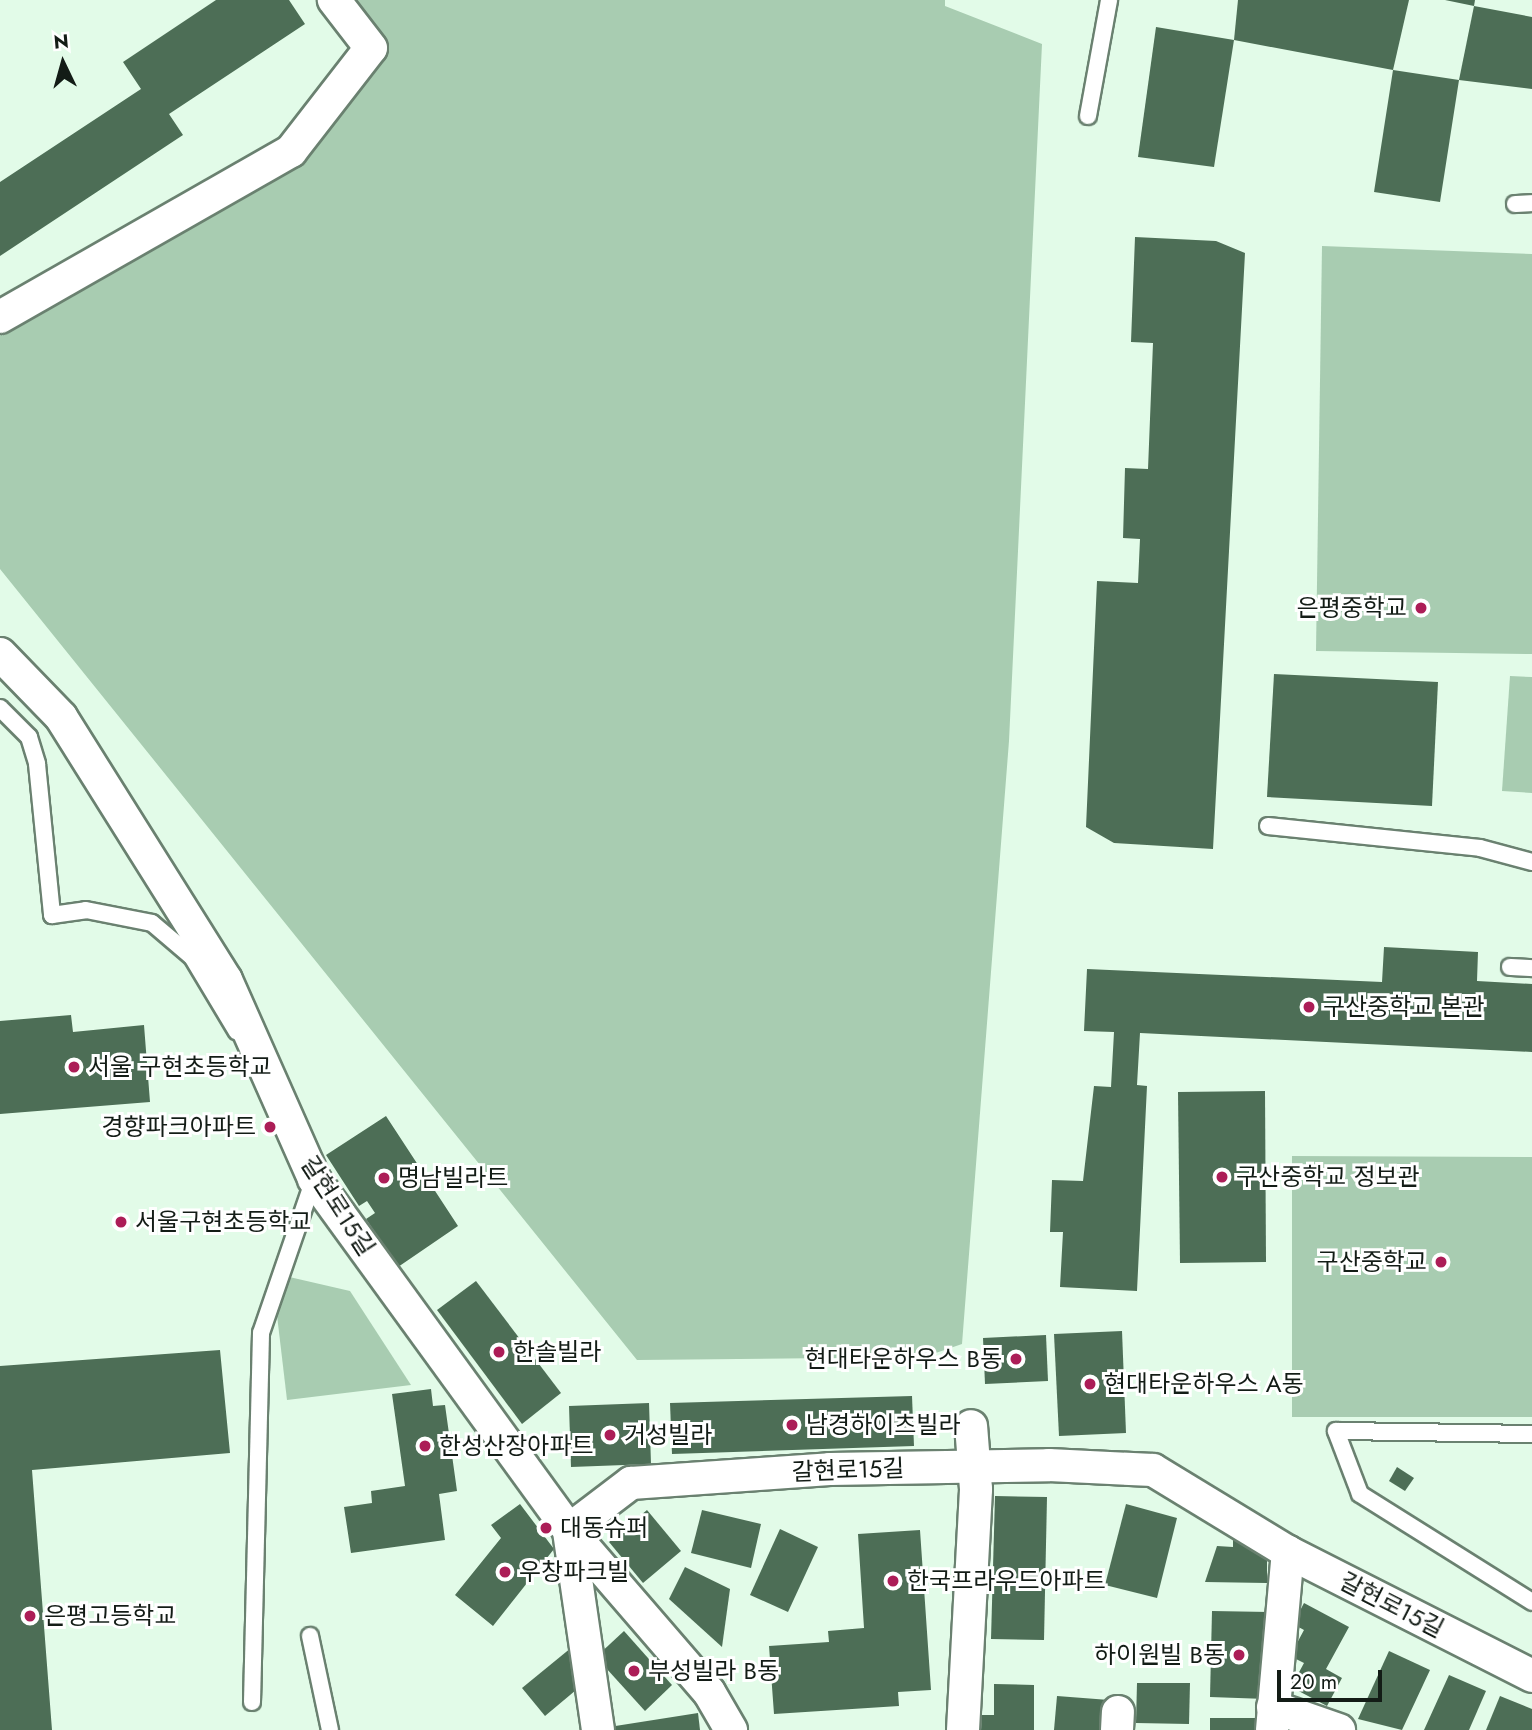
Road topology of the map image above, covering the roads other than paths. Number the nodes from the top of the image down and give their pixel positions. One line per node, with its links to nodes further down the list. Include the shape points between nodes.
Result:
1 (334, 0): 6 (street, via 371,48 291,151)
2 (1109, 0): 3 (lane)
3 (1088, 116)
4 (1532, 203): 5 (lane)
5 (1515, 204)
6 (0, 317)
7 (0, 654): 13 (street, 갈현로15길, via 61,718 226,980)
8 (0, 708): 13 (lane, via 29,737 37,765 52,915 86,911 152,923 192,957 227,1020)
9 (1268, 826): 10 (lane, via 1480,848)
10 (1532, 862)
11 (1510, 967): 12 (lane)
12 (1532, 968)
13 (262, 1061): 14 (street, 갈현로15길)
14 (314, 1179): 18 (street, 갈현로15길); 23 (lane, via 261,1333)
15 (971, 1426): 17 (street)
16 (1532, 1434): 20 (lane, via 1336,1431 1360,1494)
17 (974, 1466): 18 (street, 갈현로15길, via 631,1483); 19 (street, 갈현로15길, via 1153,1470); 28 (street)
18 (569, 1530): 26 (street); 27 (street, 갈현로15길, via 709,1692)
19 (1288, 1552): 22 (street, 갈현로15길); 24 (street)
20 (1532, 1602)
21 (310, 1636): 25 (lane)
22 (1532, 1676)
23 (252, 1702)
24 (1272, 1718): 29 (street)
25 (330, 1730)
26 (598, 1730)
27 (731, 1730)
28 (963, 1730)
29 (1339, 1730)

